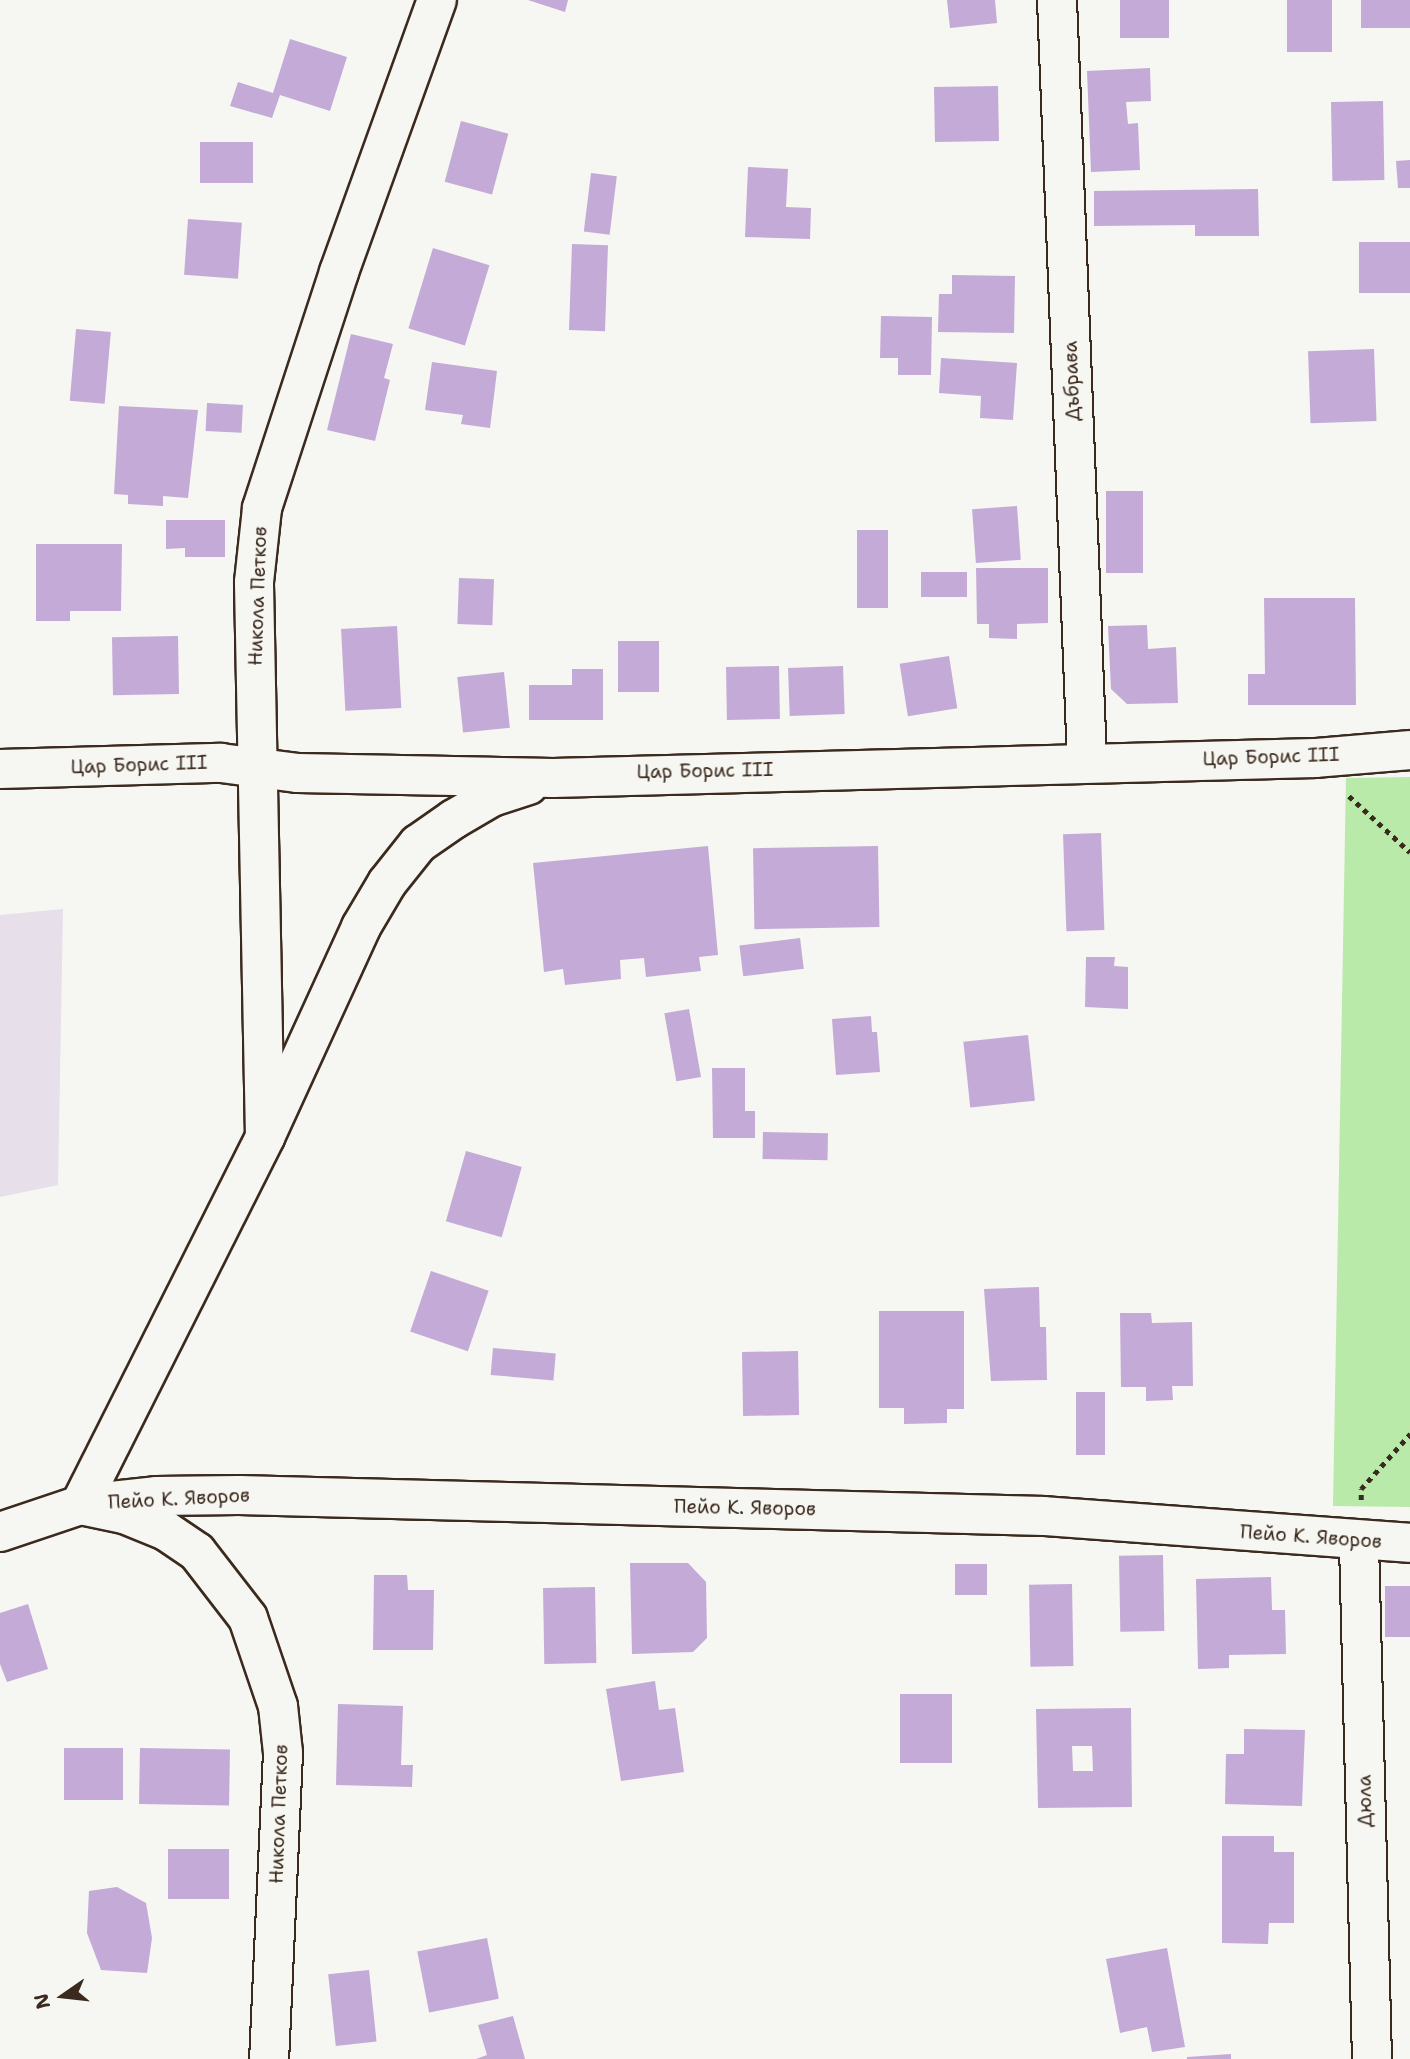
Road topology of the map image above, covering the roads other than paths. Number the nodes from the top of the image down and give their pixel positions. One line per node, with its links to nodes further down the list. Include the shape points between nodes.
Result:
1 (437, 0): 5 (street, Никола Петков, via 339,272 261,508 254,582)
2 (1057, 0): 4 (street, Дъбрава)
3 (1410, 750): 4 (street, Цар Борис III, via 1315,758)
4 (1087, 761): 7 (street, Цар Борис III)
5 (257, 767): 6 (street, Цар Борис III, via 220,763); 7 (street, Цар Борис III, via 298,773); 8 (street, Никола Петков)
6 (0, 769)
7 (553, 778): 8 (street, via 492,797 418,844 361,927)
8 (265, 1137): 9 (street)
9 (80, 1505): 10 (street); 11 (street, Пейо К. Яворов, via 156,1496 239,1495 1044,1516); 13 (street, Никола Петков, via 124,1514 166,1531 197,1552 248,1618 266,1660 284,1753)
10 (0, 1532)
11 (1359, 1542): 12 (street, Пейо К. Яворов); 14 (street, Дюла)
12 (1410, 1543)
13 (269, 2059)
14 (1372, 2059)

